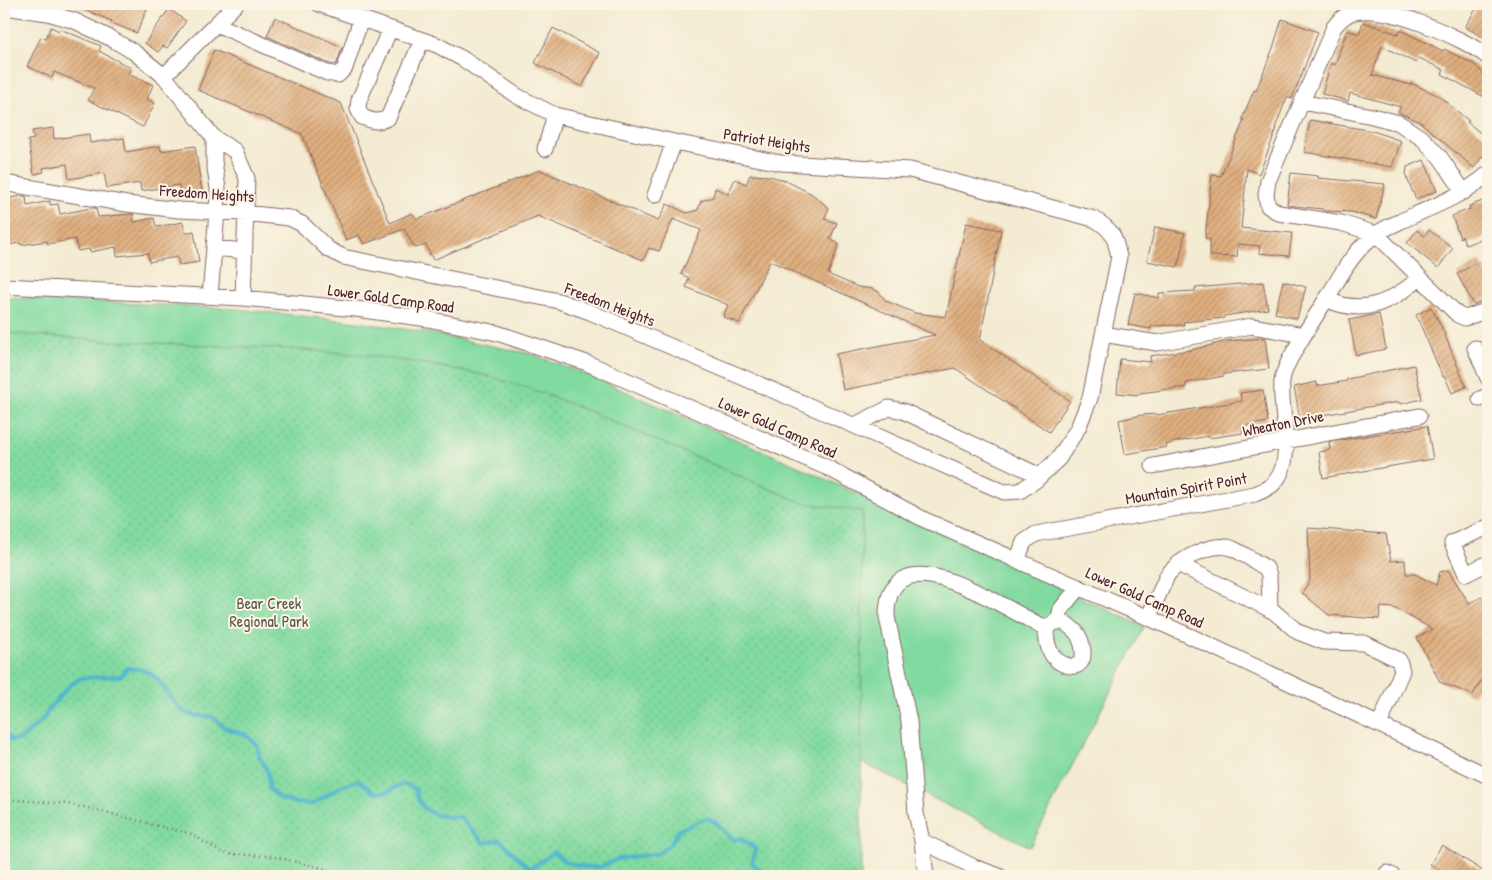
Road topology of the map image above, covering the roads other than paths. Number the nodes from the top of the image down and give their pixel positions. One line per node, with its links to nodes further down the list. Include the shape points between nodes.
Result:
1 (236, 4): 5 (street)
2 (319, 4): 4 (street, Patriot Heights)
3 (4, 8): 9 (street, via 48,13 75,21 134,52)
4 (361, 18): 5 (street, via 345,68 338,75); 6 (street, Patriot Heights)
5 (216, 24): 9 (street)
6 (390, 29): 7 (street, Patriot Heights); 7 (street, via 359,100 358,109 362,117 373,122 388,118)
7 (422, 40): 11 (street, Patriot Heights, via 463,59 517,96)
8 (1488, 57): 10 (street, via 1455,38 1412,20 1360,10 1341,17 1334,27)
9 (164, 76): 12 (street)
10 (1302, 102): 17 (street, via 1399,124 1422,139 1440,157); 21 (street, via 1268,182 1268,206 1279,213 1341,223)
11 (554, 115): 13 (street, Patriot Heights); 14 (street)
12 (214, 138): 19 (street); 20 (street, via 235,151 247,178)
13 (674, 142): 18 (street); 31 (street, Patriot Heights, via 781,163 910,170 1094,219 1108,228 1116,241 1119,257)
14 (544, 149)
15 (1488, 174): 17 (street, Mountain Spirit Point)
16 (4, 183): 19 (street, Freedom Heights, via 127,204)
17 (1464, 192): 21 (street, Mountain Spirit Point)
18 (655, 195)
19 (217, 212): 20 (street, Freedom Heights); 22 (street)
20 (245, 213): 23 (street); 35 (street, Freedom Heights, via 289,218 302,224 328,249 343,257 559,301)
21 (1376, 234): 24 (street); 28 (street, Mountain Spirit Point, via 1350,260)
22 (215, 240): 23 (street); 26 (street)
23 (244, 243): 27 (street)
24 (1420, 278): 28 (street, via 1375,306 1360,308); 29 (street, via 1458,315 1465,318)
25 (4, 286): 26 (street, Lower Gold Camp Road)
26 (210, 296): 27 (street, Lower Gold Camp Road)
27 (243, 298): 40 (street, Lower Gold Camp Road, via 428,319 497,333 587,362 828,468 925,520)
28 (1326, 299): 30 (street, Mountain Spirit Point)
29 (1488, 310)
30 (1304, 335): 31 (street, via 1252,326 1157,343 1120,338); 36 (street, Mountain Spirit Point, via 1282,381)
31 (1102, 340): 38 (street, Freedom Heights, via 1090,398 1078,428 1059,458)
32 (1474, 348): 33 (street)
33 (1488, 378)
34 (1419, 416): 36 (street, Wheaton Drive)
35 (855, 426): 38 (street, Freedom Heights, via 1004,492 1020,491); 38 (street, via 889,408 903,411)
36 (1285, 440): 37 (street, Wheaton Drive); 40 (street, Mountain Spirit Point, via 1282,470 1275,482 1255,494 1036,534 1024,542)
37 (1153, 466)
38 (1040, 476)
39 (1488, 527): 41 (street, via 1452,543 1466,574)
40 (1017, 561): 43 (street, Lower Gold Camp Road)
41 (1488, 563)
42 (1178, 564): 44 (street); 44 (street, via 1191,555 1229,547 1266,568); 45 (street, via 1168,574)
43 (1079, 587): 45 (street, Lower Gold Camp Road); 48 (street, via 1052,625 1032,622 971,589 932,576 910,576 901,580 890,595 887,617 909,721 916,814)
44 (1270, 610): 46 (street, via 1298,632 1324,642 1364,643 1399,660 1402,671)
45 (1148, 618): 46 (street, Lower Gold Camp Road)
46 (1379, 724): 47 (street, Lower Gold Camp Road)
47 (1488, 776)
48 (922, 841): 49 (street); 50 (street)
49 (926, 876)
50 (999, 876)

